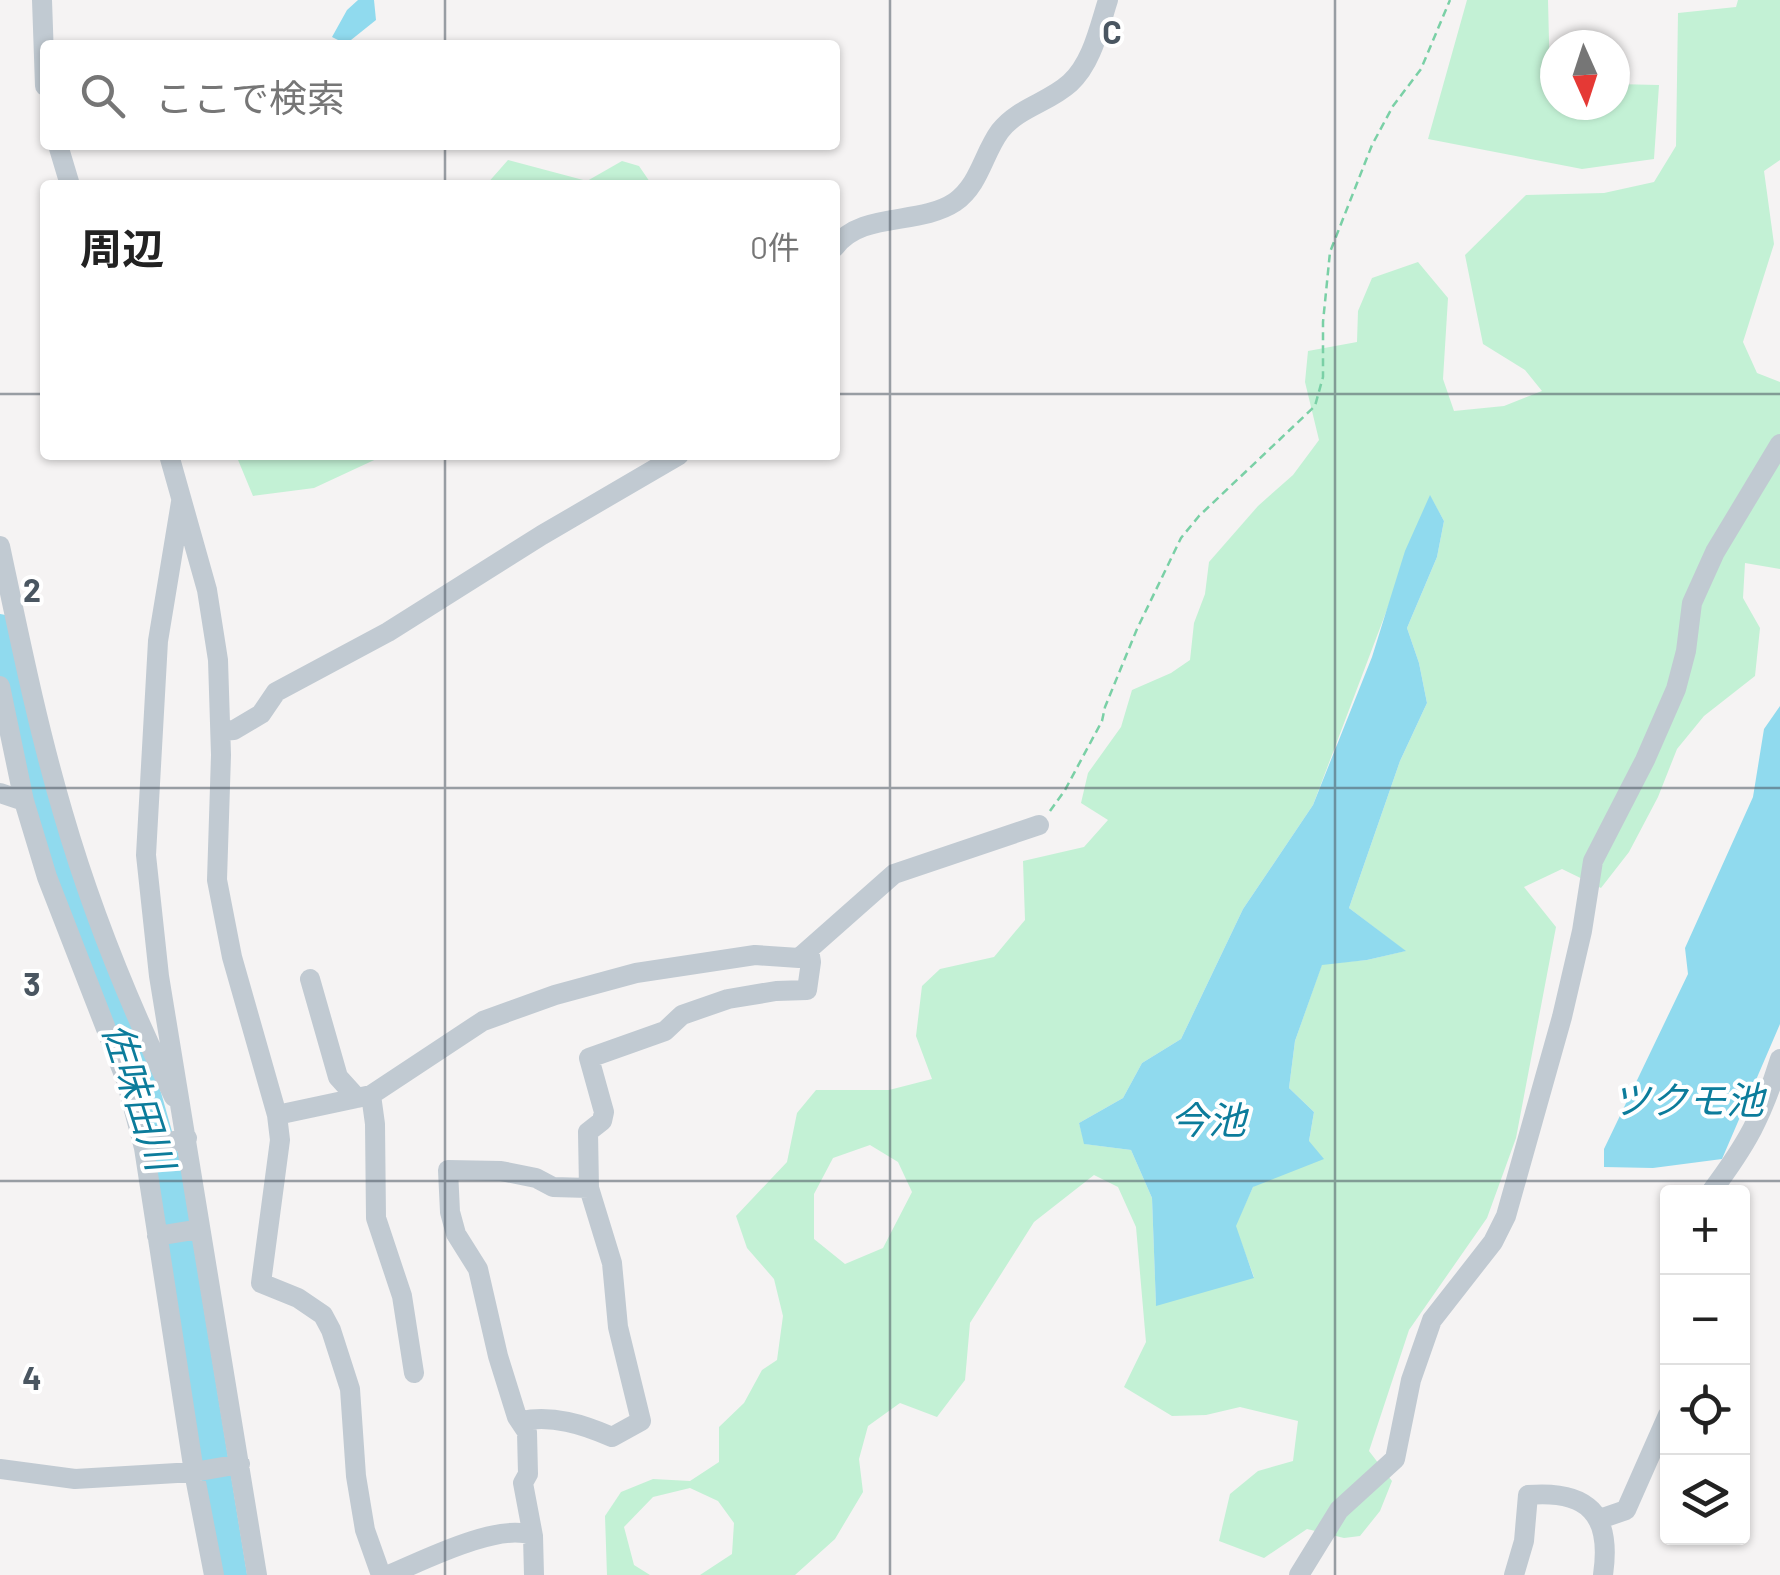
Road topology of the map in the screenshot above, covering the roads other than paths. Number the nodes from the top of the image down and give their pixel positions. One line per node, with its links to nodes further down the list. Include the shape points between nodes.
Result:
1 (42, 0): 3 (street)
2 (1108, 0): 6 (street, via 1094,48 1070,83 1016,114 954,203 863,226)
3 (43, 40)
4 (60, 150): 5 (street)
5 (68, 180)
6 (840, 241)
7 (1780, 444): 41 (street, via 1692,603 1676,689 1593,860 1562,1016 1506,1216 1432,1320 1395,1459 1338,1510)
8 (171, 460): 10 (street)
9 (671, 460): 13 (street, via 276,692 261,714)
10 (182, 496): 13 (street, via 207,590); 22 (street, via 158,641 146,855)
11 (0, 546): 22 (street, via 63,815)
12 (0, 686): 15 (street)
13 (221, 731): 21 (street, via 217,880)
14 (0, 793): 15 (street)
15 (24, 800): 23 (street)
16 (1039, 825): 17 (street, via 894,874)
17 (809, 950): 20 (street, via 798,958 756,955 636,973 555,995 483,1021); 25 (street, via 807,990 728,1000 589,1058 604,1112 588,1132)
18 (310, 979): 20 (street, via 338,1077)
19 (1780, 1059): 24 (street, via 1748,1142)
20 (364, 1096): 21 (street); 28 (street, via 375,1124 376,1218 402,1296)
21 (277, 1116): 38 (street, via 280,1140 262,1284 298,1298 332,1330 350,1389 365,1530)
22 (184, 1133): 23 (street); 26 (street)
23 (146, 1147): 27 (street)
24 (1716, 1185)
25 (589, 1188): 29 (street, via 612,1263 618,1327 641,1421 612,1437 583,1424); 29 (street, via 501,1171 448,1170 456,1234 478,1269)
26 (198, 1230): 27 (street); 31 (street)
27 (159, 1236): 33 (street)
28 (414, 1372)
29 (521, 1421): 35 (street, via 528,1474 522,1484)
30 (1660, 1433): 34 (street, via 1626,1510)
31 (236, 1464): 33 (street); 37 (street)
32 (0, 1469): 33 (street, via 76,1479)
33 (196, 1472): 36 (street)
34 (1600, 1519): 42 (street, via 1581,1501 1555,1493 1528,1495); 43 (street)
35 (533, 1536): 39 (street, via 475,1540); 40 (street)
36 (214, 1575)
37 (257, 1575)
38 (381, 1575)
39 (389, 1575)
40 (534, 1575)
41 (1299, 1575)
42 (1514, 1575)
43 (1603, 1575)

